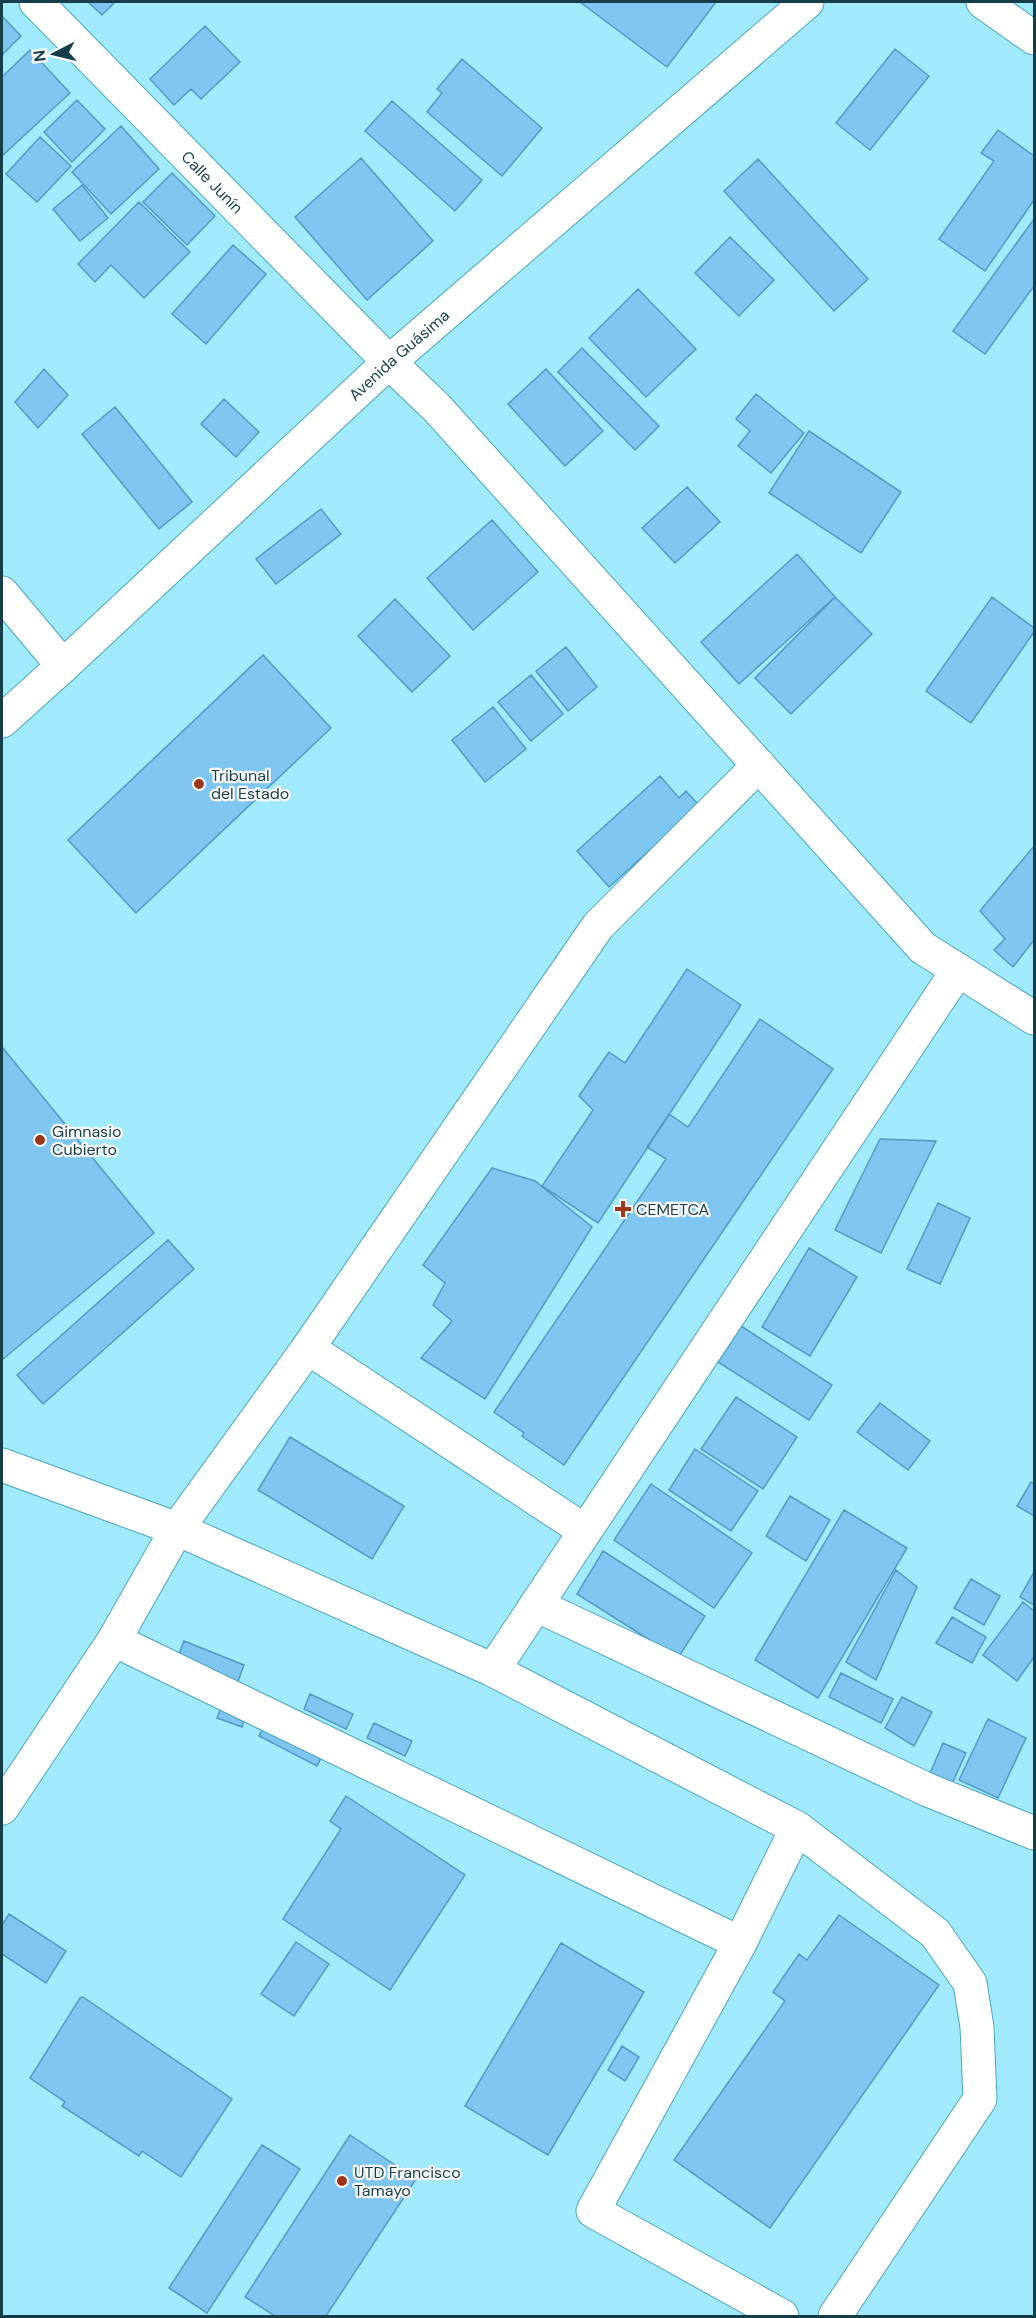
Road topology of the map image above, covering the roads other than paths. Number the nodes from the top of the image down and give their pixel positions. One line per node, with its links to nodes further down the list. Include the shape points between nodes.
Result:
1 (36, 2): 5 (main road, Calle Junín)
2 (807, 2): 5 (main road, Avenida Guásima)
3 (983, 2): 4 (main road)
4 (1035, 38)
5 (389, 362): 7 (main road, Avenida Guásima); 9 (main road, Calle Junín, via 436,408)
6 (2, 593): 7 (main road)
7 (63, 666): 8 (main road, Avenida Guásima)
8 (2, 721)
9 (759, 765): 10 (main road, Calle Junín, via 923,948); 12 (main road, via 598,926)
10 (958, 970): 11 (main road, Calle Junín); 15 (main road)
11 (1035, 1018)
12 (308, 1348): 14 (main road); 15 (main road)
13 (2, 1465): 14 (main road)
14 (177, 1529): 17 (main road); 18 (main road)
15 (585, 1531): 16 (main road)
16 (536, 1605): 18 (main road); 21 (main road, via 928,1790)
17 (114, 1640): 19 (main road); 22 (main road)
18 (493, 1670): 20 (main road)
19 (2, 1808)
20 (797, 1828): 22 (main road); 24 (main road, via 935,1933 970,1983 977,2027 980,2098)
21 (1035, 1833)
22 (740, 1943): 23 (main road, via 593,2211)
23 (782, 2316)
24 (835, 2316)

